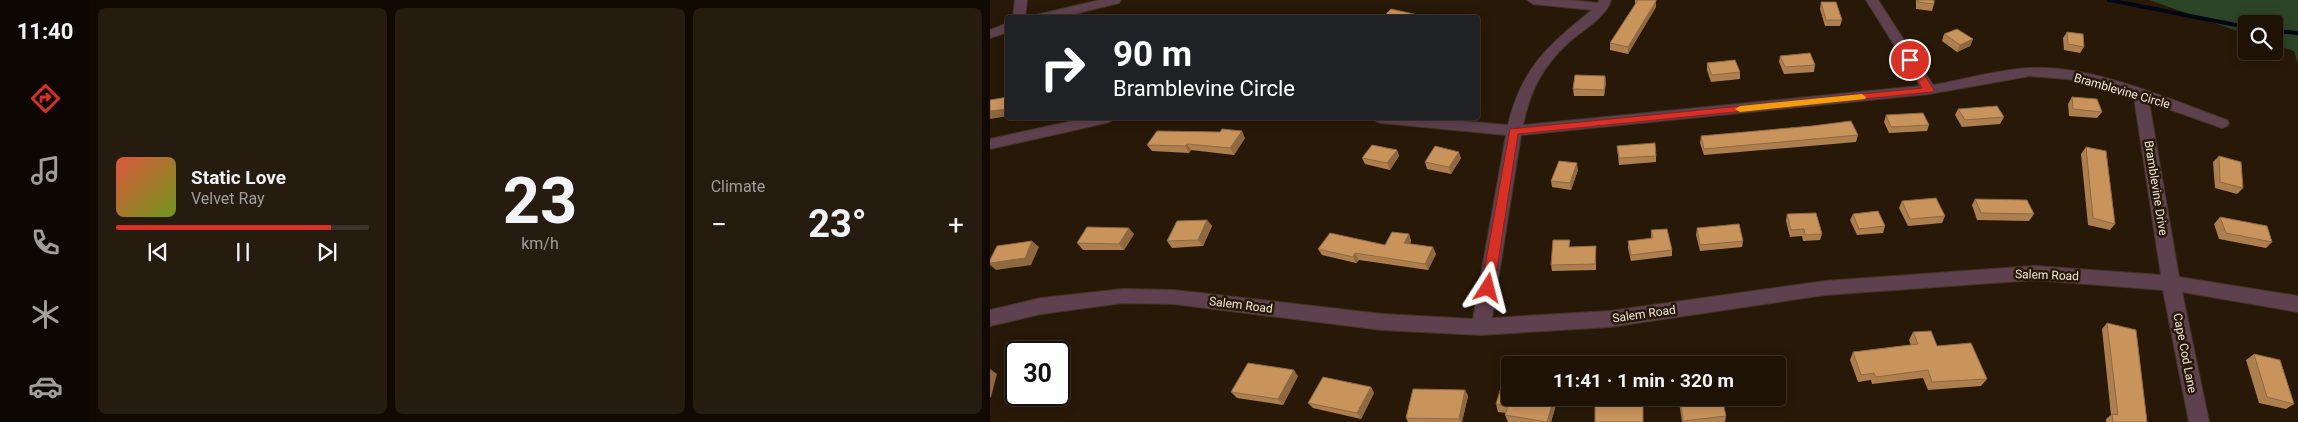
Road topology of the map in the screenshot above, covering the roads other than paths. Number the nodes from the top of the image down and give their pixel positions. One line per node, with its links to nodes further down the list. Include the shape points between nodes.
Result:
1 (1021, 0): 6 (street)
2 (1115, 0): 7 (street)
3 (1533, 0): 5 (street)
4 (1872, 0): 10 (street)
5 (1604, 3): 15 (street, via 1548,57 1531,79)
6 (1020, 15)
7 (1052, 15)
8 (1005, 28): 9 (street)
9 (990, 34)
10 (1929, 90): 11 (street, Bramblevine Circle, via 2030,72 2080,76); 15 (street, Bramblevine Circle)
11 (2141, 94): 14 (street, Bramblevine Circle); 17 (street, Bramblevine Drive)
12 (1097, 120): 16 (street)
13 (1401, 120): 15 (street, Bramblevine Circle)
14 (2222, 123)
15 (1514, 131): 20 (street)
16 (990, 144)
17 (2171, 283): 18 (street, Salem Road); 20 (street, Salem Road, via 2035,273 1825,288 1610,319); 21 (street, Cape Cod Lane)
18 (2298, 304)
19 (990, 318): 20 (street, Salem Road, via 1041,306 1123,296 1174,297 1382,322)
20 (1481, 327)
21 (2199, 422)

